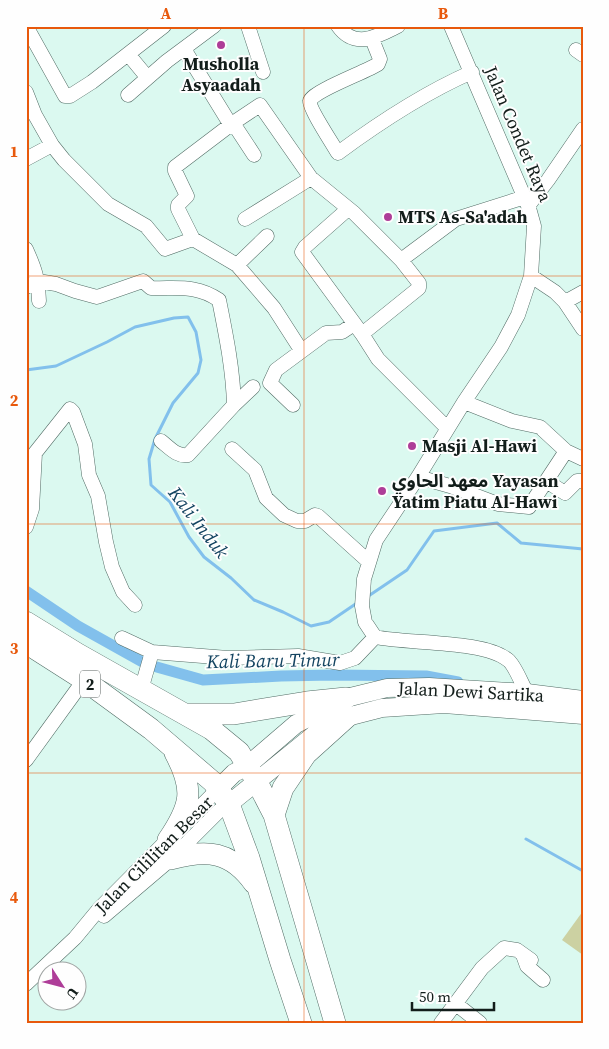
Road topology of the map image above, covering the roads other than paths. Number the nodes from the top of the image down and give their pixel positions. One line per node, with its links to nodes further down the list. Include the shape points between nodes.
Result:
1 (26, 26): 10 (street, via 65,96 92,82)
2 (164, 26): 10 (street)
3 (214, 26): 9 (street)
4 (248, 26): 11 (street)
5 (338, 26): 8 (street, via 355,39)
6 (398, 26): 8 (street)
7 (451, 26): 12 (street, Jalan Condet Raya)
8 (372, 39): 12 (street, via 380,59 378,64 310,100 338,153 442,86)
9 (184, 49): 13 (street); 17 (street)
10 (128, 54): 13 (street)
11 (263, 72)
12 (472, 72): 23 (street, Jalan Condet Raya)
13 (147, 77): 15 (street)
14 (26, 92): 16 (street)
15 (128, 95)
16 (31, 117): 19 (street)
17 (230, 121): 20 (street); 22 (street, via 260,105); 27 (street, via 175,167 187,196 177,207)
18 (583, 129): 23 (street, via 548,180)
19 (52, 145): 21 (street); 27 (street, via 108,204 146,226 165,249)
20 (254, 155)
21 (26, 158)
22 (311, 178): 24 (street); 25 (street)
23 (526, 201): 29 (street, via 456,219); 31 (street, Jalan Condet Raya, via 534,226)
24 (348, 209): 29 (street); 36 (street, via 302,252)
25 (245, 219)
26 (267, 236): 30 (street)
27 (193, 239): 30 (street)
28 (26, 249): 32 (street, via 34,267)
29 (400, 260): 36 (street, via 419,283 419,288)
30 (237, 265): 38 (street, via 274,308)
31 (531, 276): 35 (street); 40 (street, Jalan Condet Raya, via 518,315 501,347)
32 (32, 284): 34 (street); 41 (street, via 56,284 97,297 143,281 151,288 202,290 216,298 219,300 234,380)
33 (583, 292): 35 (street)
34 (39, 301)
35 (565, 302): 37 (street)
36 (358, 329): 38 (street, via 326,333); 43 (street, via 378,359)
37 (583, 329)
38 (302, 350): 42 (street, via 276,370 270,383)
39 (253, 387): 41 (street)
40 (464, 402): 43 (street, Jalan Condet Raya); 46 (street, via 512,421 540,427)
41 (234, 405): 44 (street, via 186,456)
42 (293, 405)
43 (447, 428): 48 (street, Jalan Condet Raya)
44 (161, 441)
45 (232, 449): 52 (street, via 255,470 266,498 284,515 297,521 305,521 315,515)
46 (566, 451): 47 (street); 49 (street)
47 (583, 459)
48 (418, 477): 49 (street, via 498,504 529,507); 52 (street, Jalan Condet Raya, via 376,540)
49 (546, 481): 50 (street, via 565,493 577,481)
50 (583, 481)
51 (26, 527): 53 (street, via 32,509 35,453 70,409 85,444 89,475 98,496 112,567 123,592)
52 (370, 562): 55 (street, Jalan Condet Raya, via 364,579 362,606 364,622)
53 (135, 605)
54 (26, 622): 60 (highway, 2, via 78,654)
55 (375, 637): 58 (street, via 355,658 340,663 298,656 228,658); 61 (street, via 474,647 495,653 509,660)
56 (122, 638): 58 (street)
57 (26, 643): 59 (highway, 2)
58 (151, 654): 60 (street)
59 (84, 680): 66 (highway, 2); 67 (street)
60 (143, 682): 64 (highway, 2)
61 (527, 693): 62 (main road, Jalan Dewi Sartika); 63 (main road, Jalan Dewi Sartika, via 387,688)
62 (583, 700)
63 (347, 708): 64 (highway, via 308,702 234,714); 65 (main road, Jalan Dewi Sartika, via 444,704); 68 (main road, Jalan Dewi Sartika, via 296,724); 70 (highway, via 306,754 283,788)
64 (184, 714): 68 (highway, 2, via 211,729 239,752)
65 (583, 715)
66 (169, 744): 69 (highway, 2, via 213,782); 71 (highway, via 189,790)
67 (26, 760)
68 (246, 778): 69 (main road, Jalan Cililitan Besar); 70 (highway, 2)
69 (224, 797): 71 (street, Jalan Cililitan Besar); 71 (street, Jalan Cililitan Besar, via 220,810); 72 (highway, 2, via 236,821)
70 (274, 815): 78 (highway, 2)
71 (169, 849): 72 (highway, via 215,854 240,866); 73 (street, Jalan Cililitan Besar); 73 (street, Jalan Cililitan Besar, via 99,909)
72 (259, 890): 77 (highway, 2)
73 (75, 938): 75 (street, Jalan Cililitan Besar)
74 (543, 980): 76 (street, via 527,966 527,957 513,948 504,948 482,968)
75 (26, 984)
76 (456, 1004): 79 (street); 80 (street)
77 (301, 1023)
78 (335, 1023)
79 (441, 1023)
80 (480, 1023)

